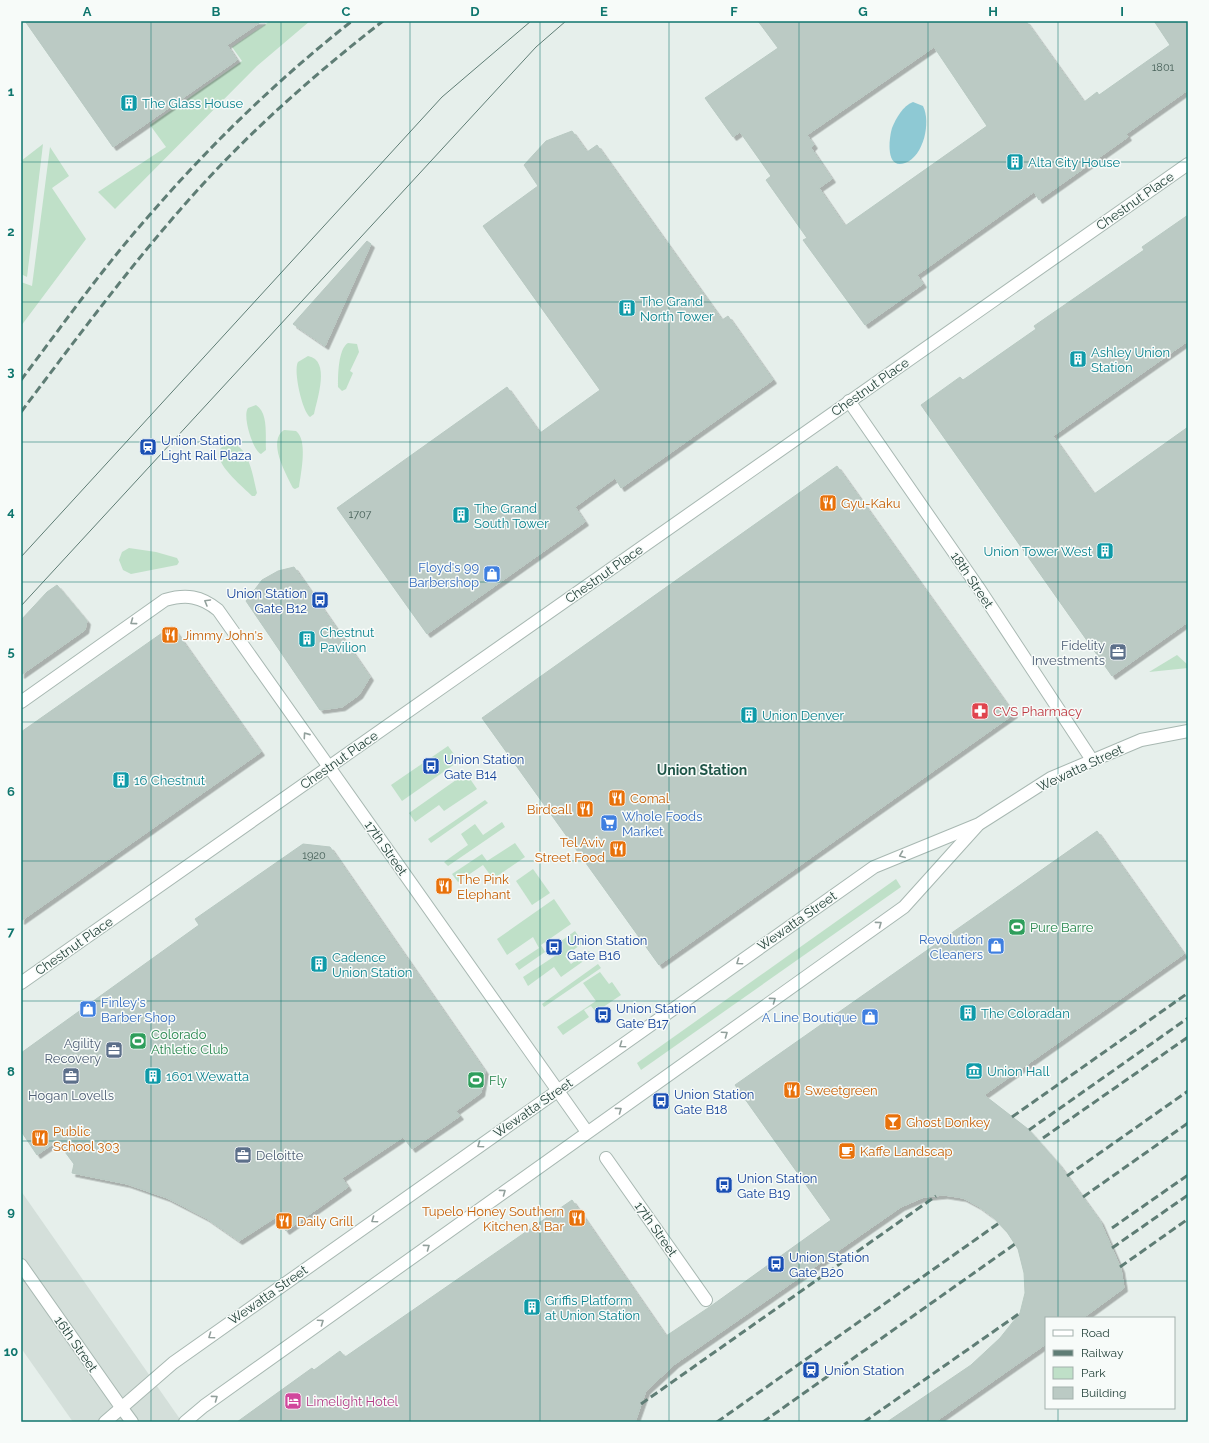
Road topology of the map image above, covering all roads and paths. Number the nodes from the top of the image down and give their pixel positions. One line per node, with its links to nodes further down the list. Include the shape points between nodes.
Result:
1 (1188, 164): 2 (street, Chestnut Place)
2 (849, 401): 5 (street, 18th Street); 6 (street, Chestnut Place)
3 (21, 702): 6 (street, 17th Street, one-way to 3, via 218,610 202,599 190,596 165,600)
4 (1188, 731): 5 (street, Wewatta Street, via 1141,740)
5 (1092, 760): 7 (street, Wewatta Street, via 1051,778)
6 (329, 767): 8 (street, Chestnut Place); 9 (street, 17th Street)
7 (979, 824): 9 (street, Wewatta Street, one-way to 9, via 874,867); 10 (street, Wewatta Street, one-way to 7, via 904,907)
8 (21, 983)
9 (558, 1090): 10 (street, 17th Street); 14 (street, Wewatta Street, one-way to 14, via 173,1362)
10 (587, 1132): 17 (street, Wewatta Street, one-way to 10)
11 (606, 1158): 13 (street, 17th Street)
12 (21, 1265): 14 (street, 16th Street)
13 (706, 1300)
14 (121, 1407): 15 (street, Wewatta Street); 16 (street, 16th Street)
15 (105, 1422)
16 (132, 1422)
17 (185, 1422)

